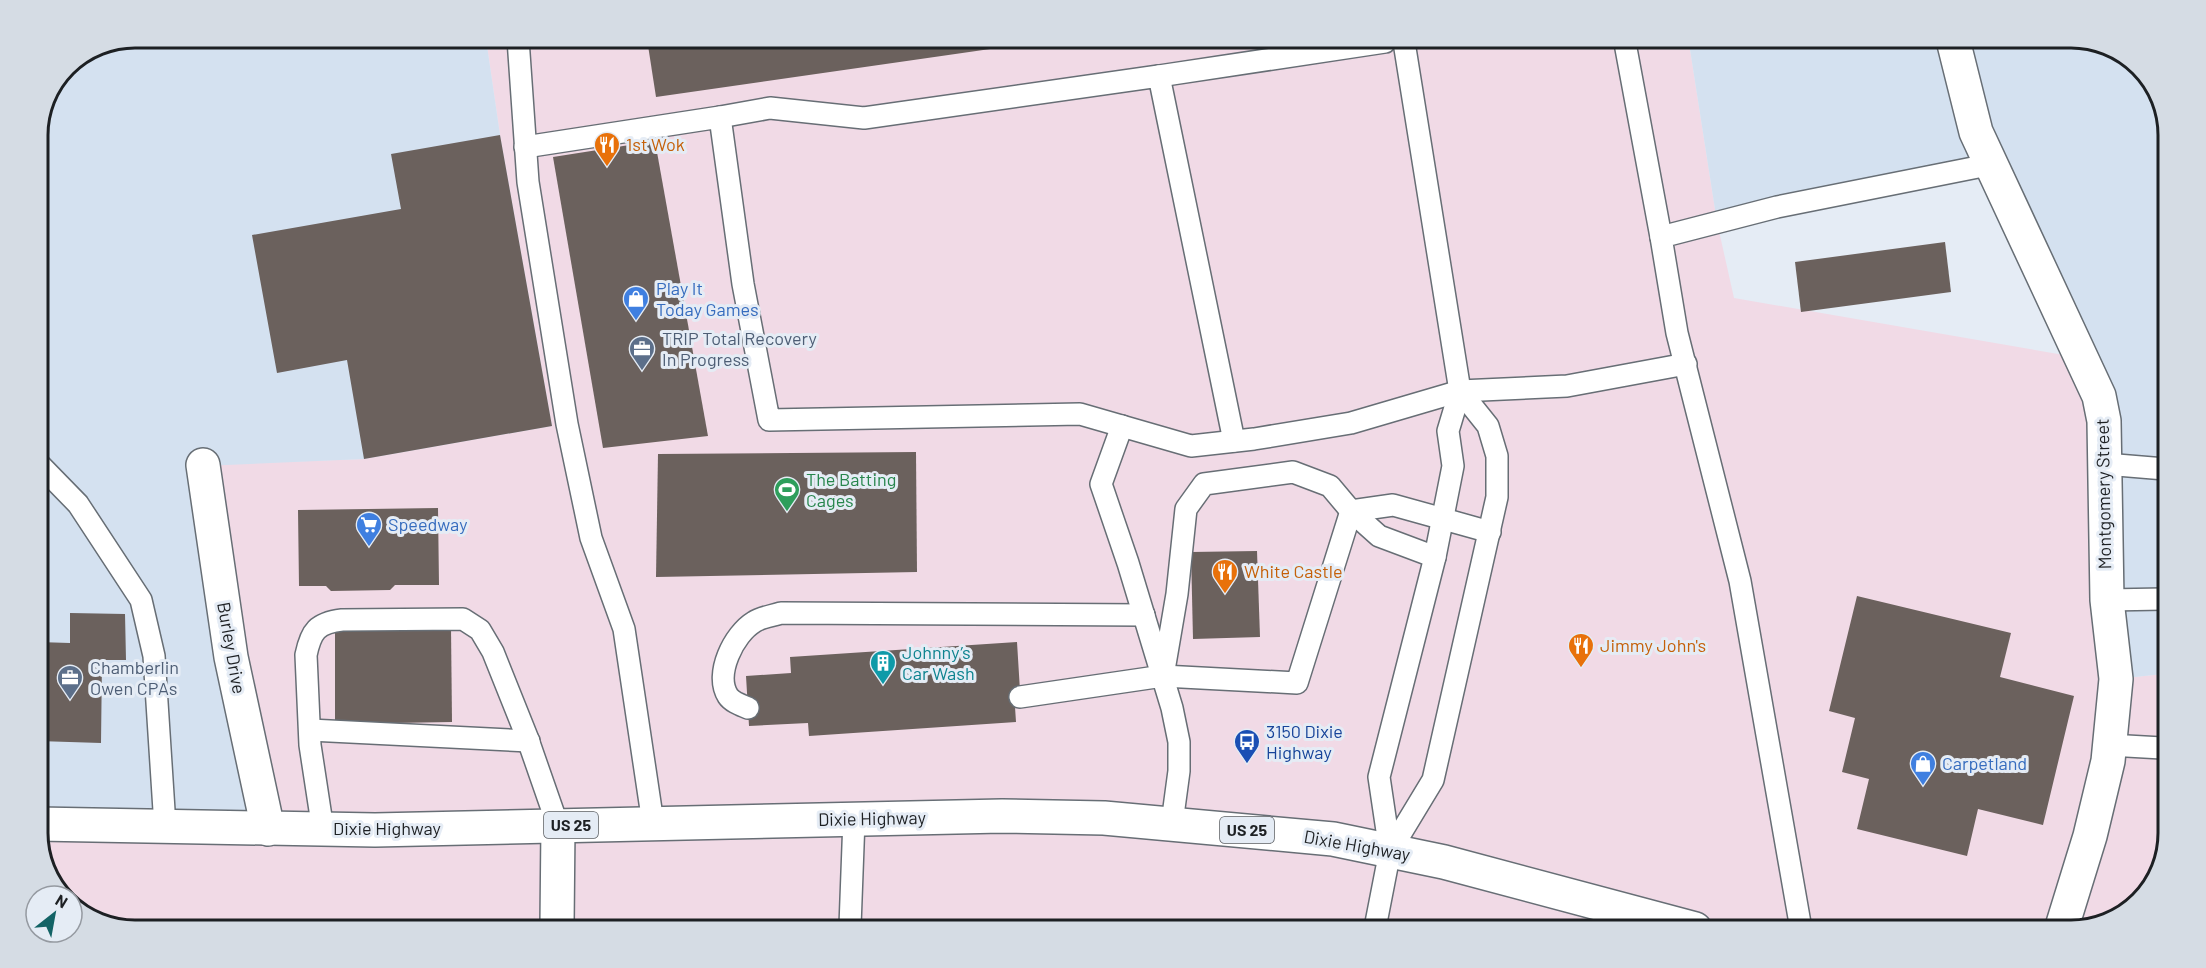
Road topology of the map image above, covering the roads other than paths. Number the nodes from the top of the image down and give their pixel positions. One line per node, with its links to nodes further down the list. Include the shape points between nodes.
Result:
1 (519, 48): 8 (lane)
2 (1345, 48): 6 (lane)
3 (1405, 48): 12 (lane)
4 (1626, 48): 10 (lane)
5 (1955, 48): 9 (main road, Montgomery Street, via 1976,132)
6 (1159, 76): 7 (lane, via 864,117 770,108); 14 (lane)
7 (720, 117): 8 (lane); 13 (lane, via 743,284 769,420 1080,414)
8 (525, 147): 36 (lane, via 567,424 591,538 624,629)
9 (1993, 164): 10 (lane, via 1777,207); 15 (main road, Montgomery Street, via 2099,396)
10 (1661, 237): 11 (lane)
11 (1686, 364): 12 (lane, via 1567,386); 46 (lane, via 1740,581)
12 (1460, 391): 14 (lane, via 1351,423); 20 (lane, via 1448,431 1453,466); 21 (lane, via 1488,426 1497,456 1497,497)
13 (1122, 426): 14 (lane, via 1191,446); 25 (lane, via 1101,484)
14 (1234, 441)
15 (2105, 464): 17 (lane); 24 (main road, Montgomery Street)
16 (202, 465): 39 (main road, Burley Drive, via 231,657)
17 (2158, 468)
18 (48, 474): 37 (lane, via 78,504 141,600 154,656)
19 (1351, 511): 20 (lane, via 1393,505); 22 (lane, via 1378,536); 26 (lane, via 1297,683); 26 (lane, via 1330,486 1293,472 1204,484 1186,509)
20 (1442, 519): 21 (lane); 22 (lane)
21 (1490, 531): 41 (lane, via 1433,780)
22 (1435, 557): 41 (lane, via 1379,777)
23 (2158, 599): 24 (lane)
24 (2107, 600): 31 (main road, Montgomery Street, via 2116,679)
25 (1144, 615): 26 (lane); 28 (lane, via 781,613 754,621 737,636 728,652 723,680 728,696)
26 (1163, 676): 27 (lane); 34 (lane, via 1179,742)
27 (1020, 697)
28 (748, 708)
29 (310, 730): 30 (lane); 30 (lane, via 306,655 309,642 325,622 463,619 480,630 493,652); 40 (lane)
30 (529, 741): 38 (lane)
31 (2109, 745): 32 (lane); 47 (main road, Montgomery Street, via 2090,836)
32 (2158, 748)
33 (854, 819): 34 (main road, Dixie Highway / US 25, via 1002,816); 36 (main road, Dixie Highway / US 25); 43 (lane)
34 (1172, 823): 41 (main road, Dixie Highway / US 25, via 1333,839)
35 (48, 824): 37 (main road, Dixie Highway / US 25)
36 (653, 824): 38 (main road, Dixie Highway / US 25)
37 (165, 826): 39 (main road, Dixie Highway / US 25)
38 (558, 826): 40 (main road, Dixie Highway / US 25); 42 (main road)
39 (268, 828): 40 (main road, Dixie Highway / US 25)
40 (323, 830)
41 (1390, 851): 44 (lane); 45 (main road, Dixie Highway / US 25)
42 (557, 920)
43 (850, 920)
44 (1377, 920)
45 (1661, 920)
46 (1799, 920)
47 (2064, 920)

